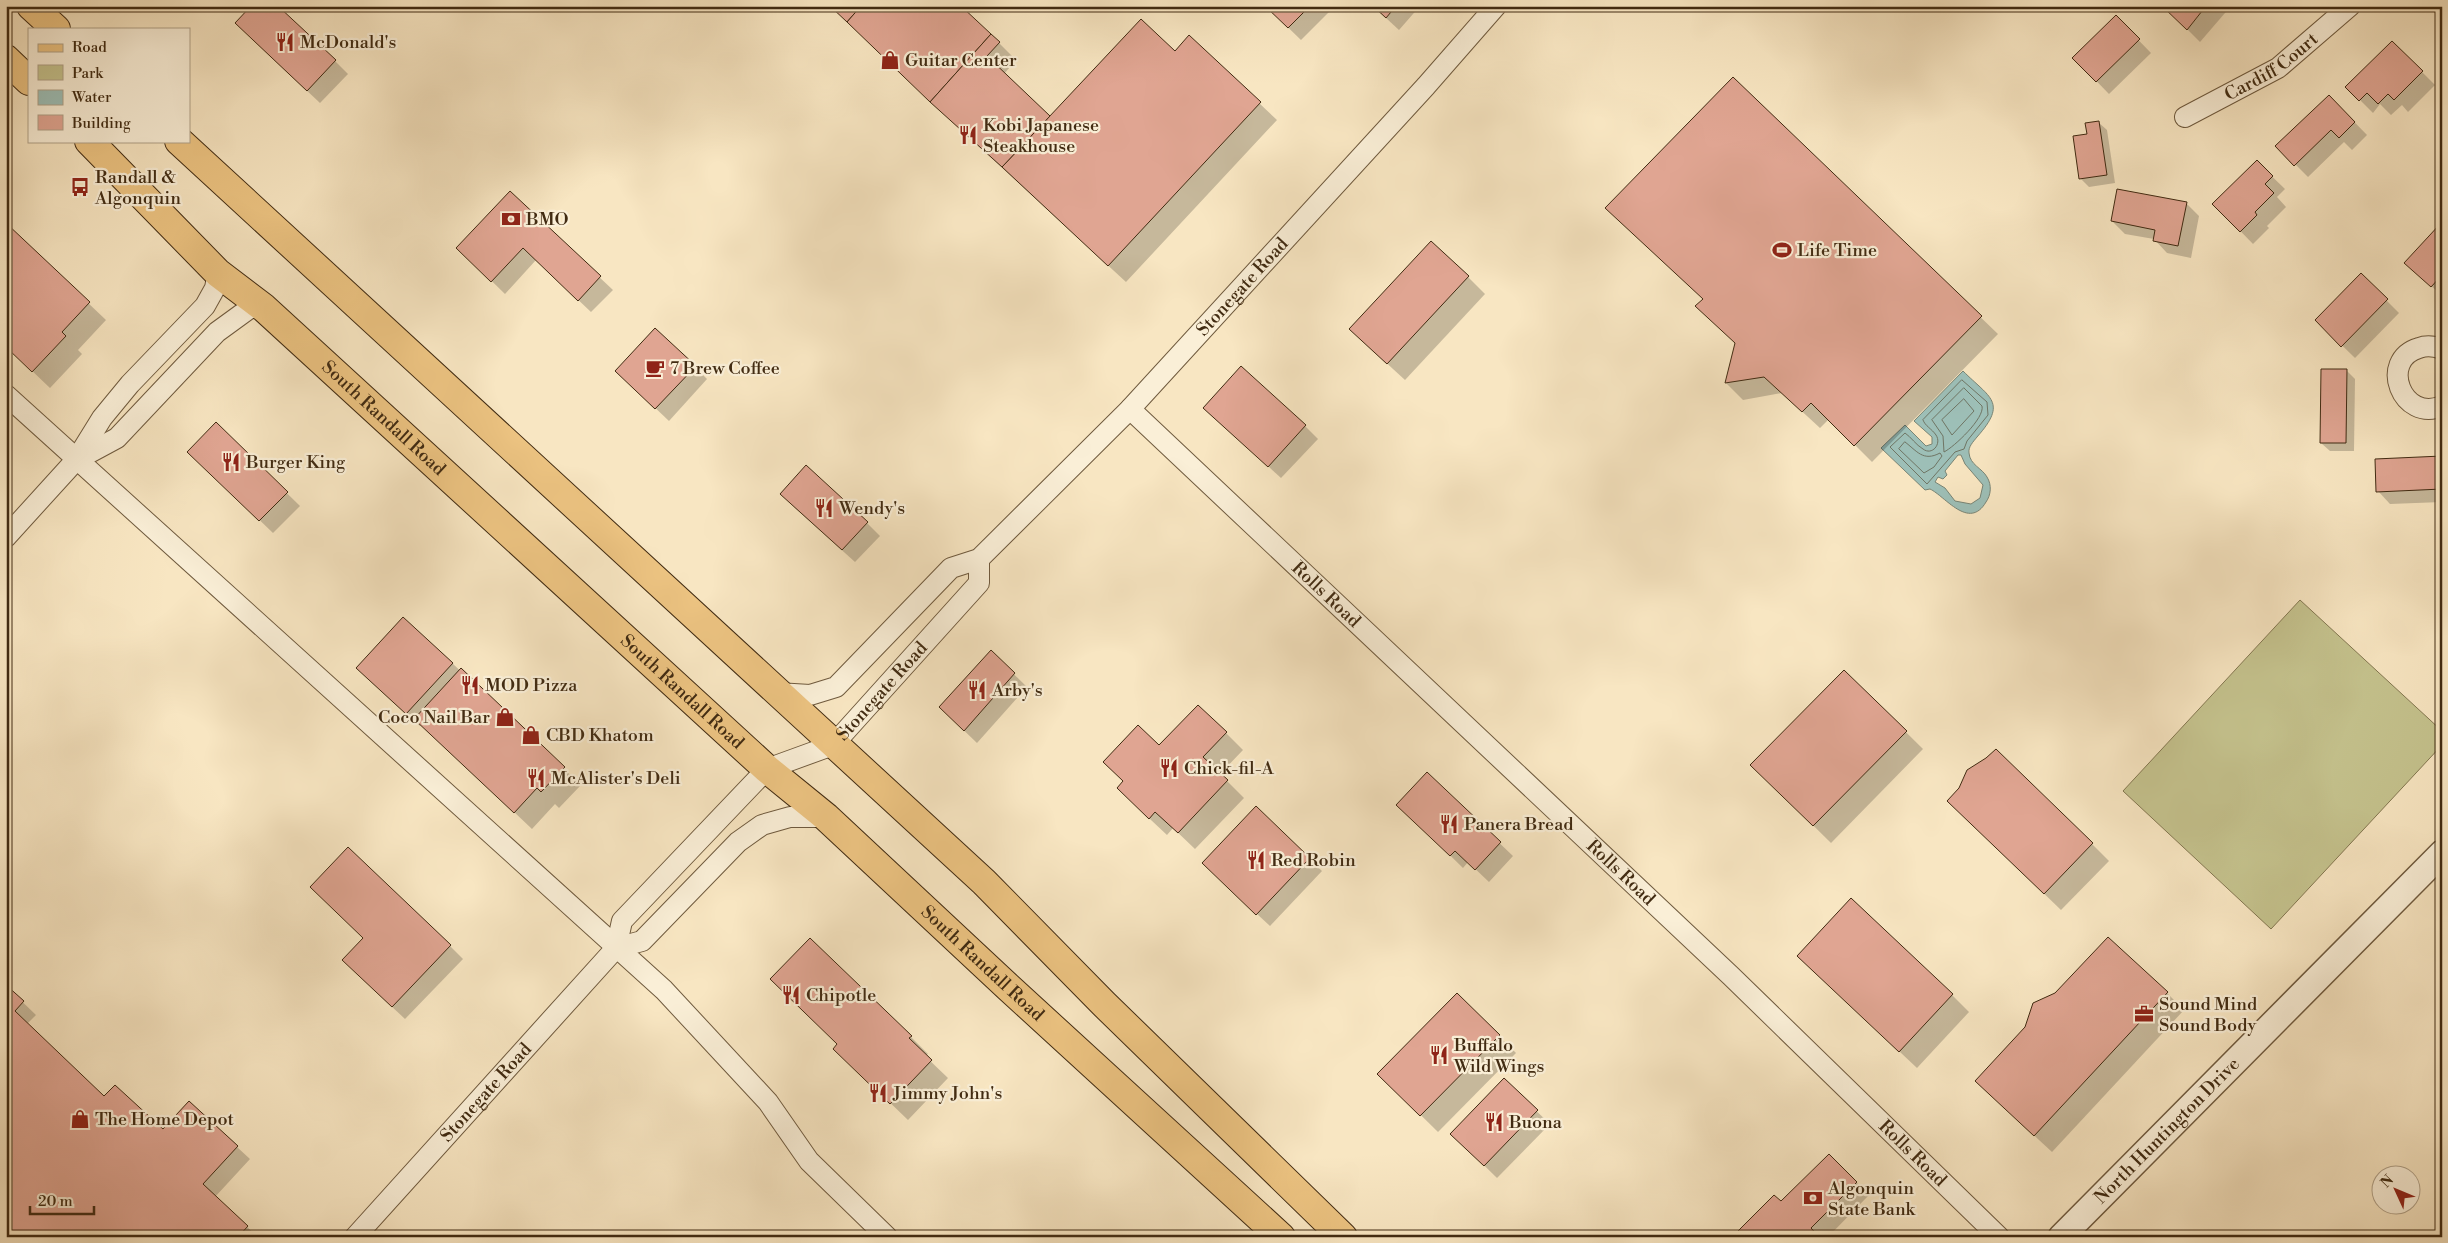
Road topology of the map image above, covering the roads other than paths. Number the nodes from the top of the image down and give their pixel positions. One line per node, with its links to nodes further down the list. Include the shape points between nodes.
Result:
1 (31, 6): 4 (main road)
2 (1496, 6): 15 (street, Stonegate Road)
3 (2350, 6): 7 (street, Cardiff Court, via 2278,68)
4 (55, 28)
5 (6, 59): 6 (main road)
6 (28, 80)
7 (2185, 117)
8 (90, 142): 10 (main road, South Randall Road)
9 (180, 142): 19 (main road)
10 (218, 273): 11 (main road, South Randall Road); 16 (street, via 215,288 205,306 130,384 102,418)
11 (264, 308): 16 (street, via 250,308 217,332 117,438); 21 (main road, South Randall Road)
12 (2442, 349): 14 (street, via 2427,346 2407,354 2401,362 2397,383 2404,397 2416,407)
13 (6, 395): 16 (street)
14 (2442, 406)
15 (1130, 409): 18 (street, Stonegate Road); 29 (street, Rolls Road, via 1731,976)
16 (76, 460): 17 (street); 24 (street)
17 (6, 537)
18 (979, 559): 19 (street, Stonegate Road, via 951,568 836,686 810,695); 20 (street, Stonegate Road, via 979,583)
19 (777, 693): 20 (main road)
20 (833, 745): 21 (street, Stonegate Road); 28 (main road, via 984,882)
21 (767, 769): 22 (main road, South Randall Road); 24 (street, Stonegate Road, via 622,921)
22 (826, 816): 24 (street, via 790,817 762,826 738,842 642,941); 27 (main road, South Randall Road)
23 (2442, 853): 30 (street, North Huntington Drive)
24 (616, 948): 25 (street, Stonegate Road); 26 (street, via 664,990 768,1102 809,1161)
25 (355, 1237)
26 (887, 1237)
27 (1281, 1237)
28 (1343, 1237)
29 (1999, 1237)
30 (2061, 1237)

